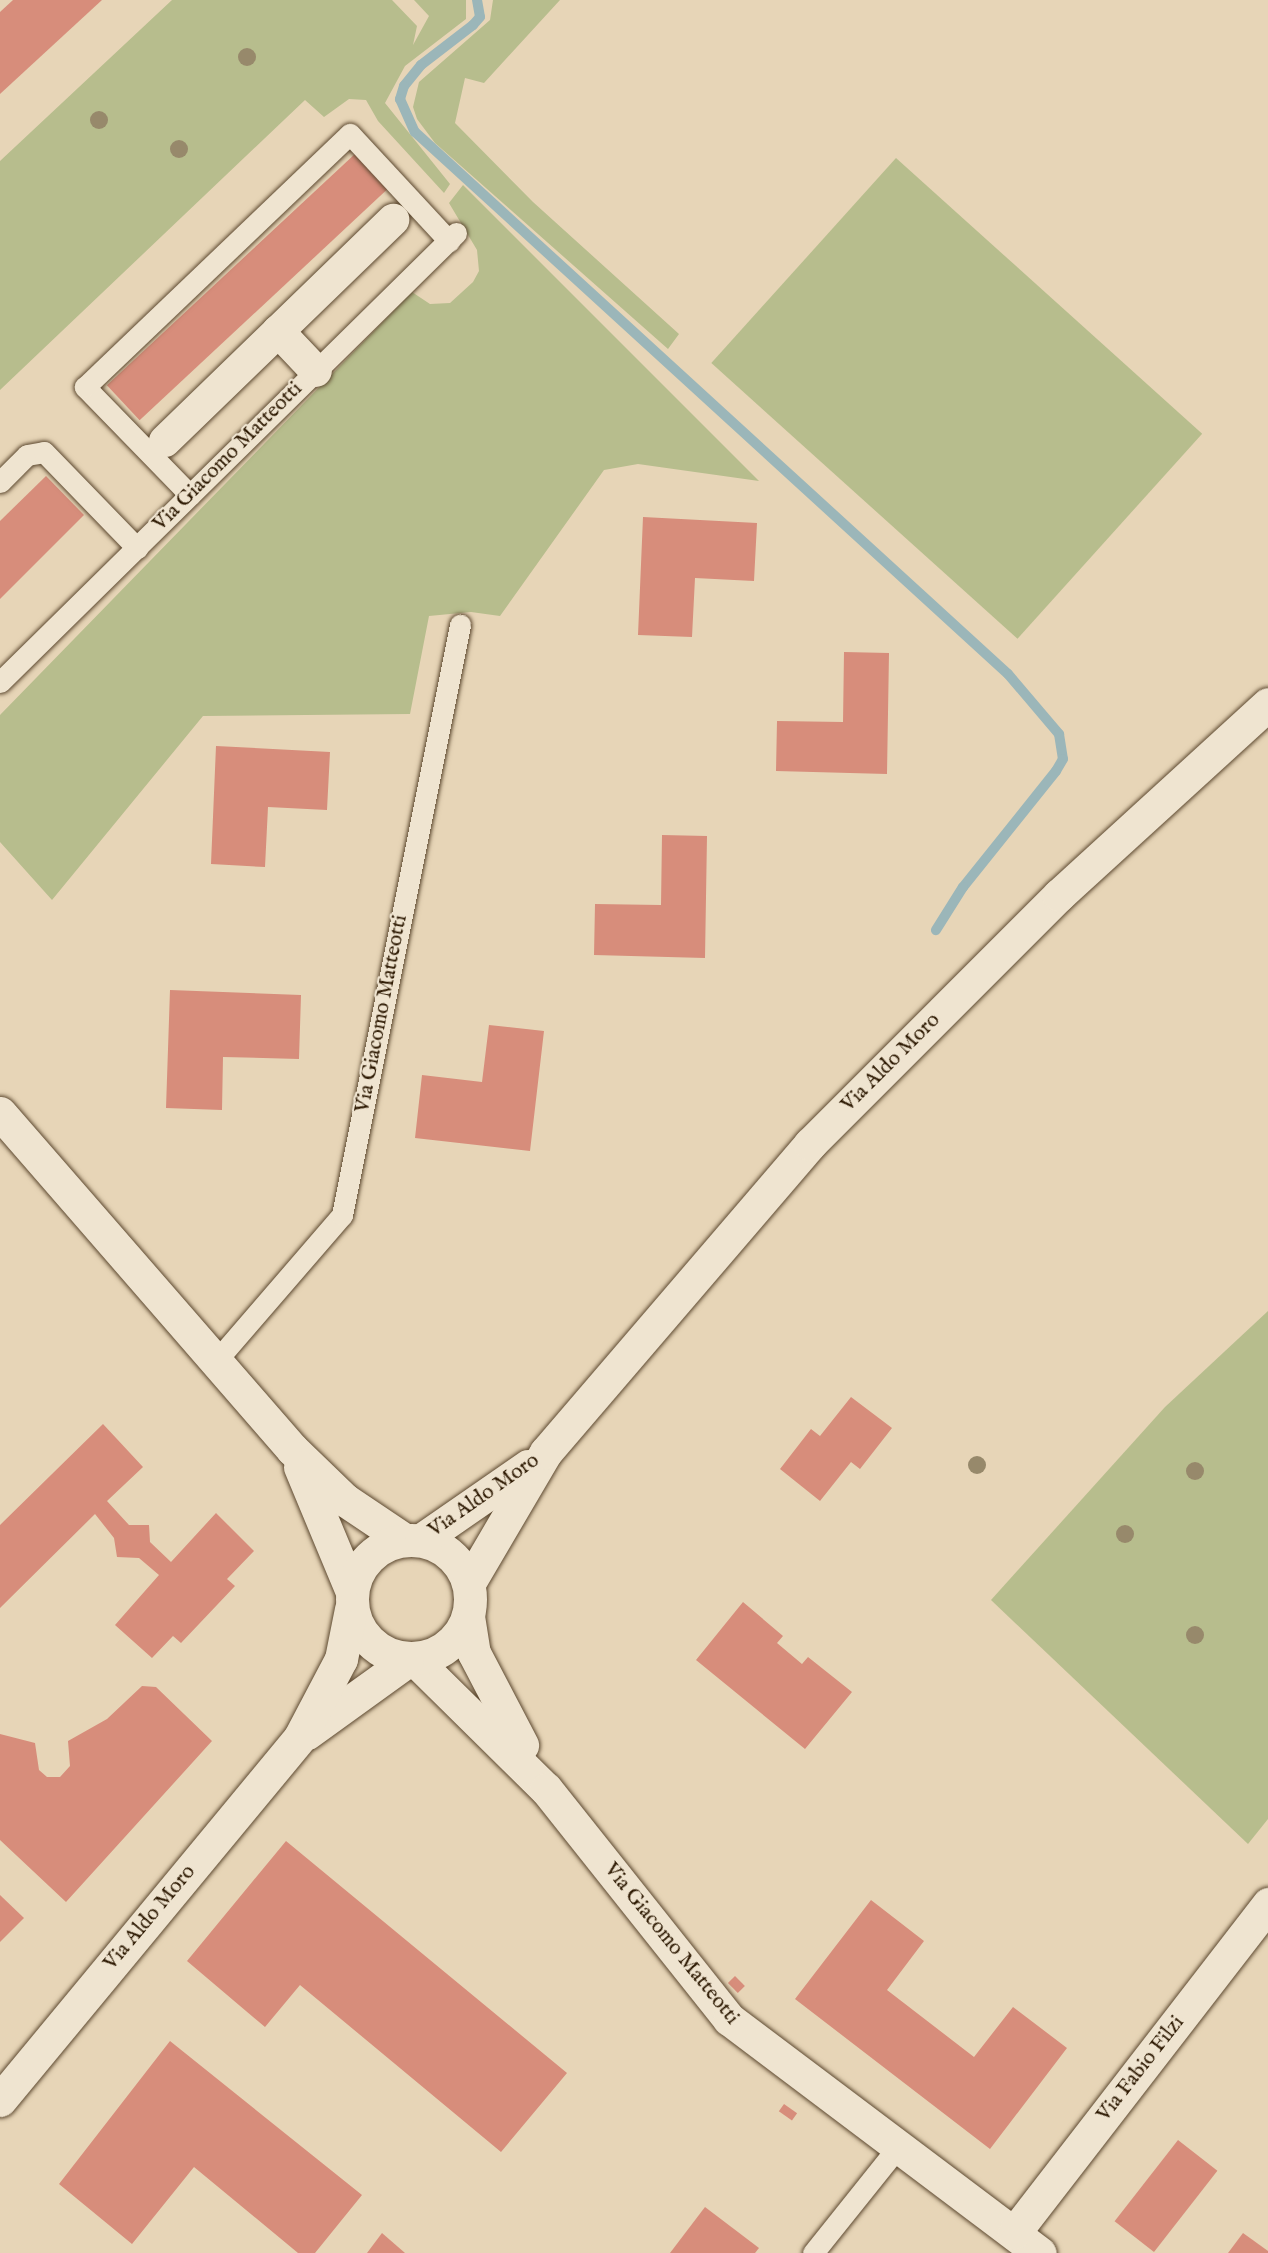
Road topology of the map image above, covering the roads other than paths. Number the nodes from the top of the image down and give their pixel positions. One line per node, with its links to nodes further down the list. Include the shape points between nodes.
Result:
1 (393, 220): 2 (street)
2 (278, 331): 3 (street); 4 (street)
3 (316, 371): 6 (lane, Via Giacomo Matteotti); 6 (lane, Via Giacomo Matteotti, via 453,237 350,134 85,387)
4 (165, 441)
5 (0, 482): 7 (lane, via 27,455 44,452)
6 (190, 495): 7 (lane, Via Giacomo Matteotti)
7 (137, 548): 9 (lane, Via Giacomo Matteotti)
8 (460, 624): 12 (lane, Via Giacomo Matteotti, via 342,1215)
9 (0, 682)
10 (1268, 704): 14 (street, Via Aldo Moro, via 1059,895 810,1144)
11 (0, 1113): 12 (street)
12 (216, 1361): 13 (street)
13 (292, 1449): 15 (street, via 345,1500); 17 (street)
14 (546, 1452): 15 (street, Via Aldo Moro); 16 (street, Via Aldo Moro)
15 (412, 1540): 16 (street, via 454,1557); 17 (street, via 368,1557)
16 (469, 1583): 18 (street)
17 (352, 1600): 19 (street, via 370,1641); 20 (street, Via Aldo Moro, via 341,1659)
18 (468, 1616): 19 (street, via 450,1643); 21 (street, Via Giacomo Matteotti, via 487,1683)
19 (411, 1660): 20 (street, Via Aldo Moro); 21 (street, Via Giacomo Matteotti)
20 (300, 1737): 23 (street, Via Aldo Moro)
21 (546, 1789): 24 (street, Via Giacomo Matteotti, via 729,2019)
22 (1268, 1904): 25 (street, Via Fabio Filzi)
23 (0, 2100)
24 (898, 2147): 25 (street, Via Giacomo Matteotti); 26 (lane)
25 (1014, 2233): 27 (street, Via Giacomo Matteotti)
26 (813, 2253)
27 (1040, 2253)

